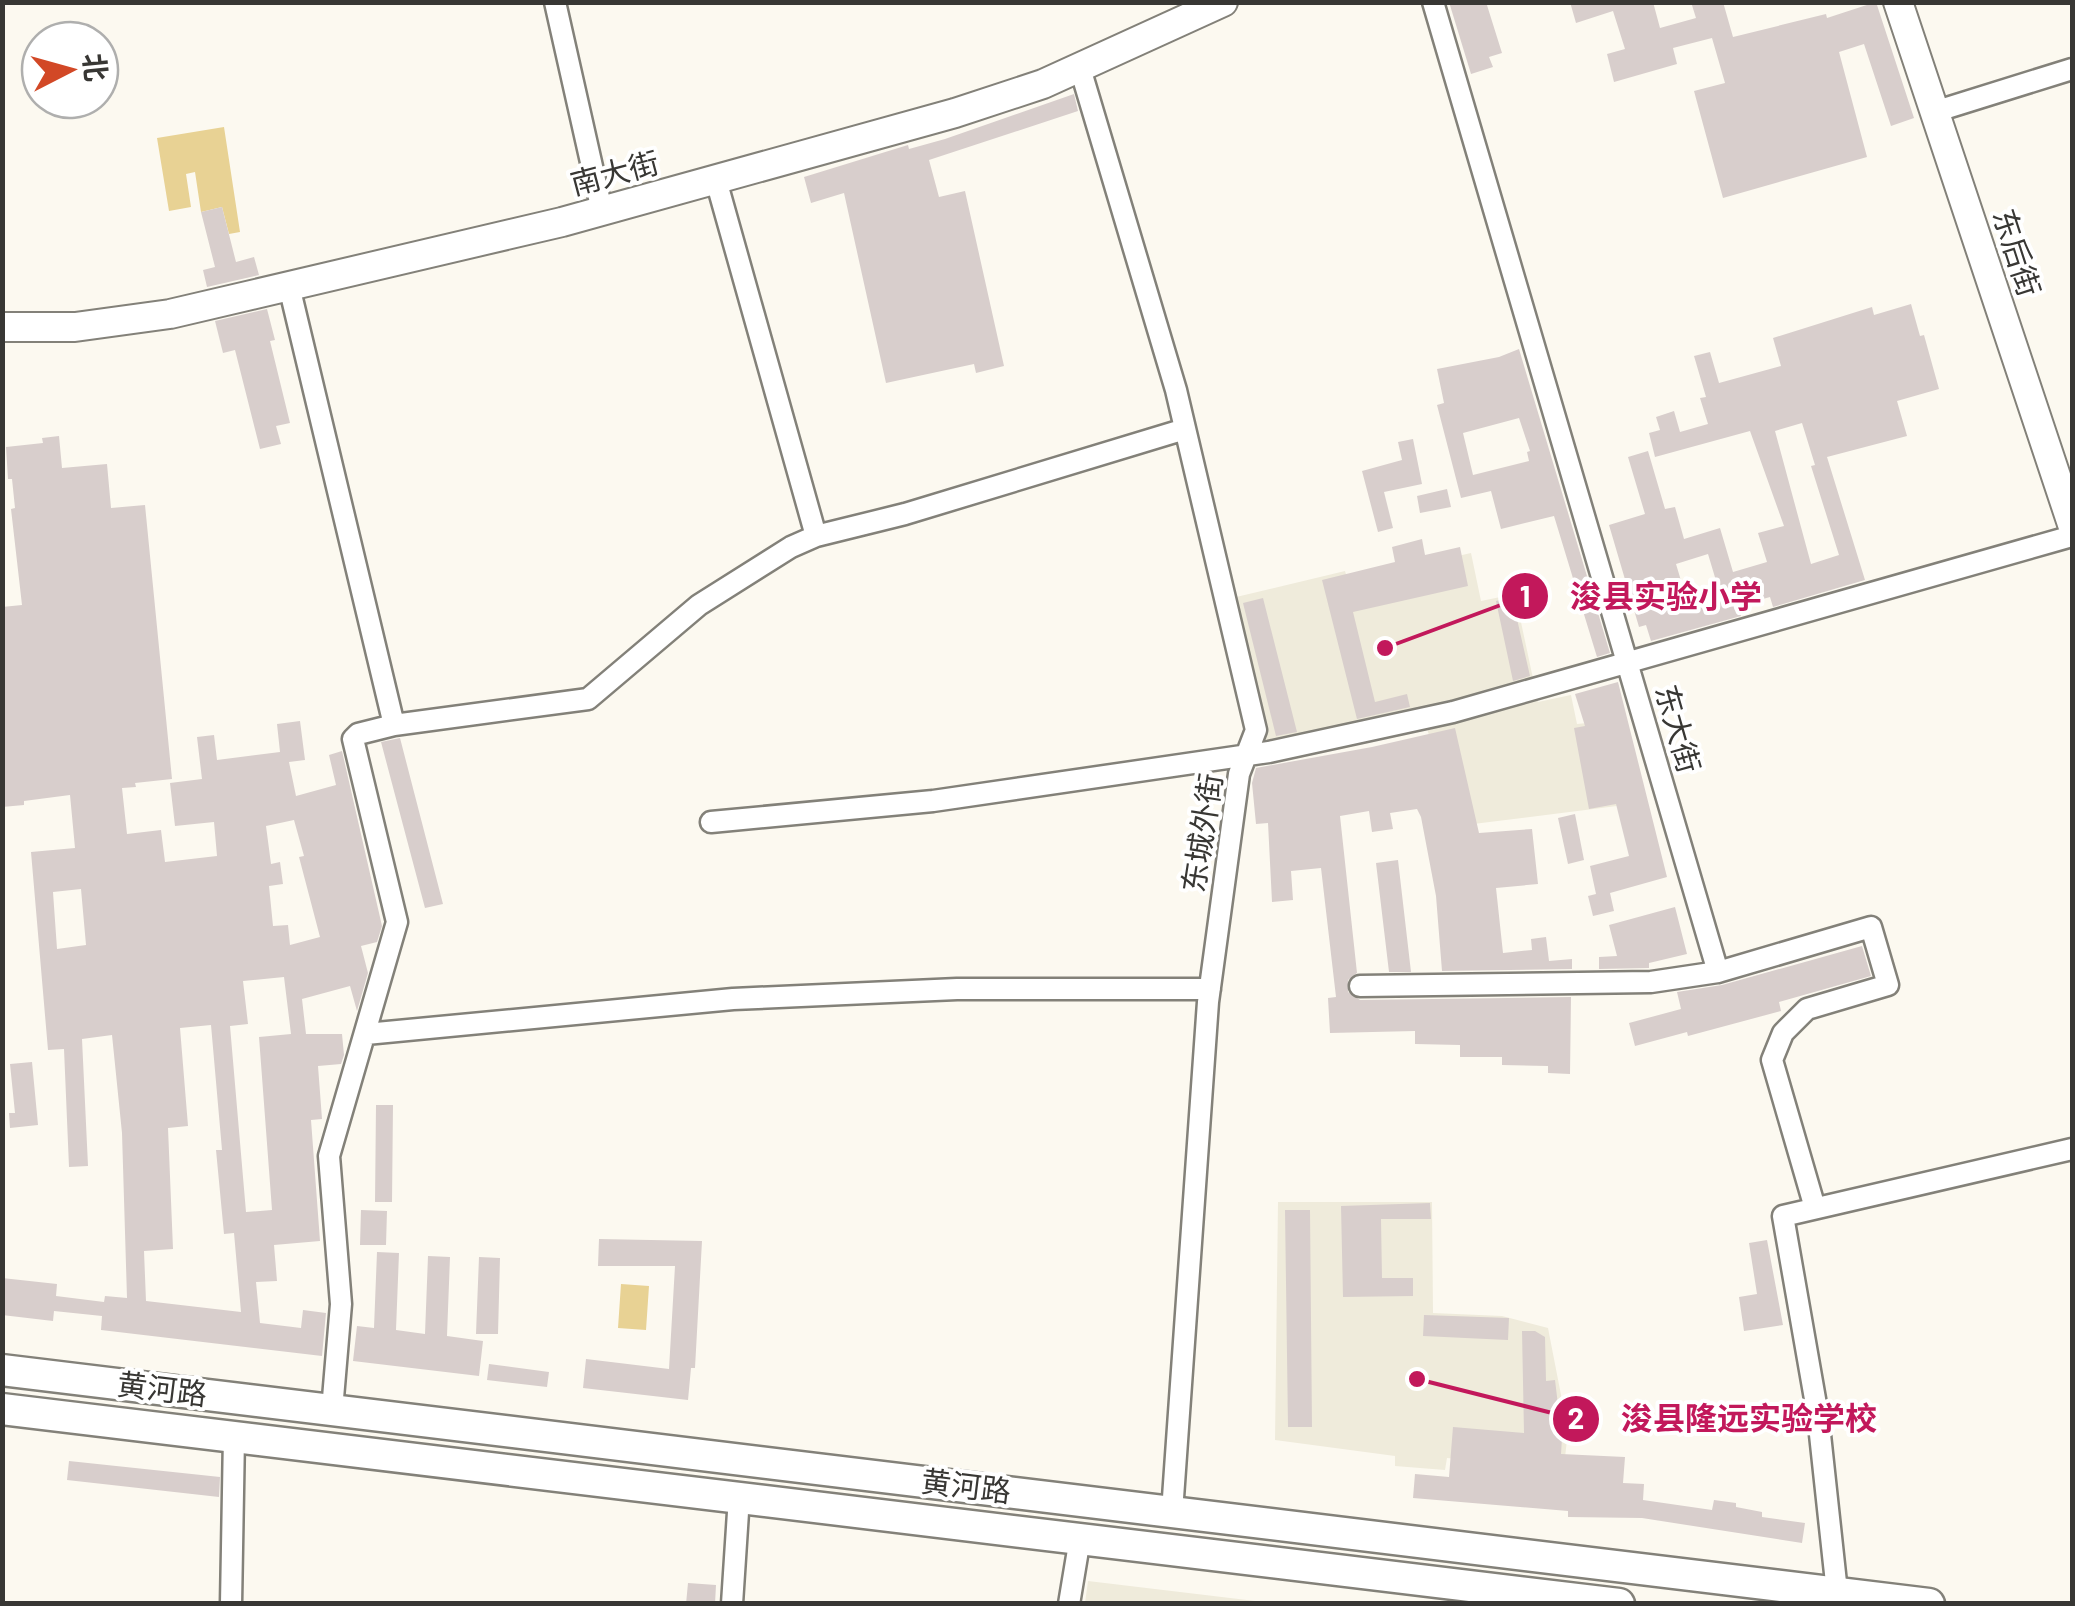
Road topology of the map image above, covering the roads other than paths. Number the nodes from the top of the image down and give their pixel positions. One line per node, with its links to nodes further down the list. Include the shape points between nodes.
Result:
1 (555, 2): 9 (street)
2 (1223, 2): 5 (street, 南大街)
3 (1434, 2): 16 (street, 东大街)
4 (1898, 2): 7 (street, 东后街)
5 (1080, 68): 8 (street, 南大街, via 955,112); 12 (street, 东城外街)
6 (2072, 69): 7 (street)
7 (1934, 112): 13 (street, 东后街)
8 (716, 180): 9 (street, 南大街); 14 (street)
9 (602, 211): 10 (street, 南大街)
10 (289, 286): 11 (street, 南大街, via 170,314 75,327); 17 (street)
11 (2, 327)
12 (1185, 428): 14 (street); 18 (street, 东城外街, via 1254,719)
13 (2072, 524)
14 (816, 536): 17 (street, via 699,605 588,699)
15 (2072, 536): 16 (street)
16 (1627, 664): 18 (street, via 1454,712); 20 (street, 东大街)
17 (394, 725): 23 (street, via 353,738 396,922)
18 (1249, 755): 19 (street, via 933,801); 22 (street, 东城外街, via 1239,774)
19 (711, 822)
20 (1718, 972): 21 (street, via 1651,982); 25 (street, via 1871,927 1888,985 1807,1009 1783,1033 1772,1060)
21 (1360, 986)
22 (1210, 989): 23 (street, via 958,989 733,999); 31 (street, 东城外街)
23 (366, 1034): 28 (street, via 329,1156 341,1304)
24 (2072, 1150): 25 (street)
25 (1815, 1208): 33 (street, via 1783,1216 1818,1416)
26 (2, 1370): 28 (main road, 黄河路)
27 (2, 1409): 29 (main road, 黄河路)
28 (332, 1410): 31 (main road, 黄河路)
29 (234, 1436): 30 (main road, 黄河路); 34 (street)
30 (739, 1497): 32 (main road, 黄河路); 35 (street)
31 (1172, 1512): 33 (main road, 黄河路)
32 (1080, 1538): 36 (street); 37 (main road, 黄河路)
33 (1837, 1592): 38 (main road, 黄河路)
34 (231, 1604)
35 (732, 1604)
36 (1069, 1604)
37 (1619, 1604)
38 (1929, 1604)

